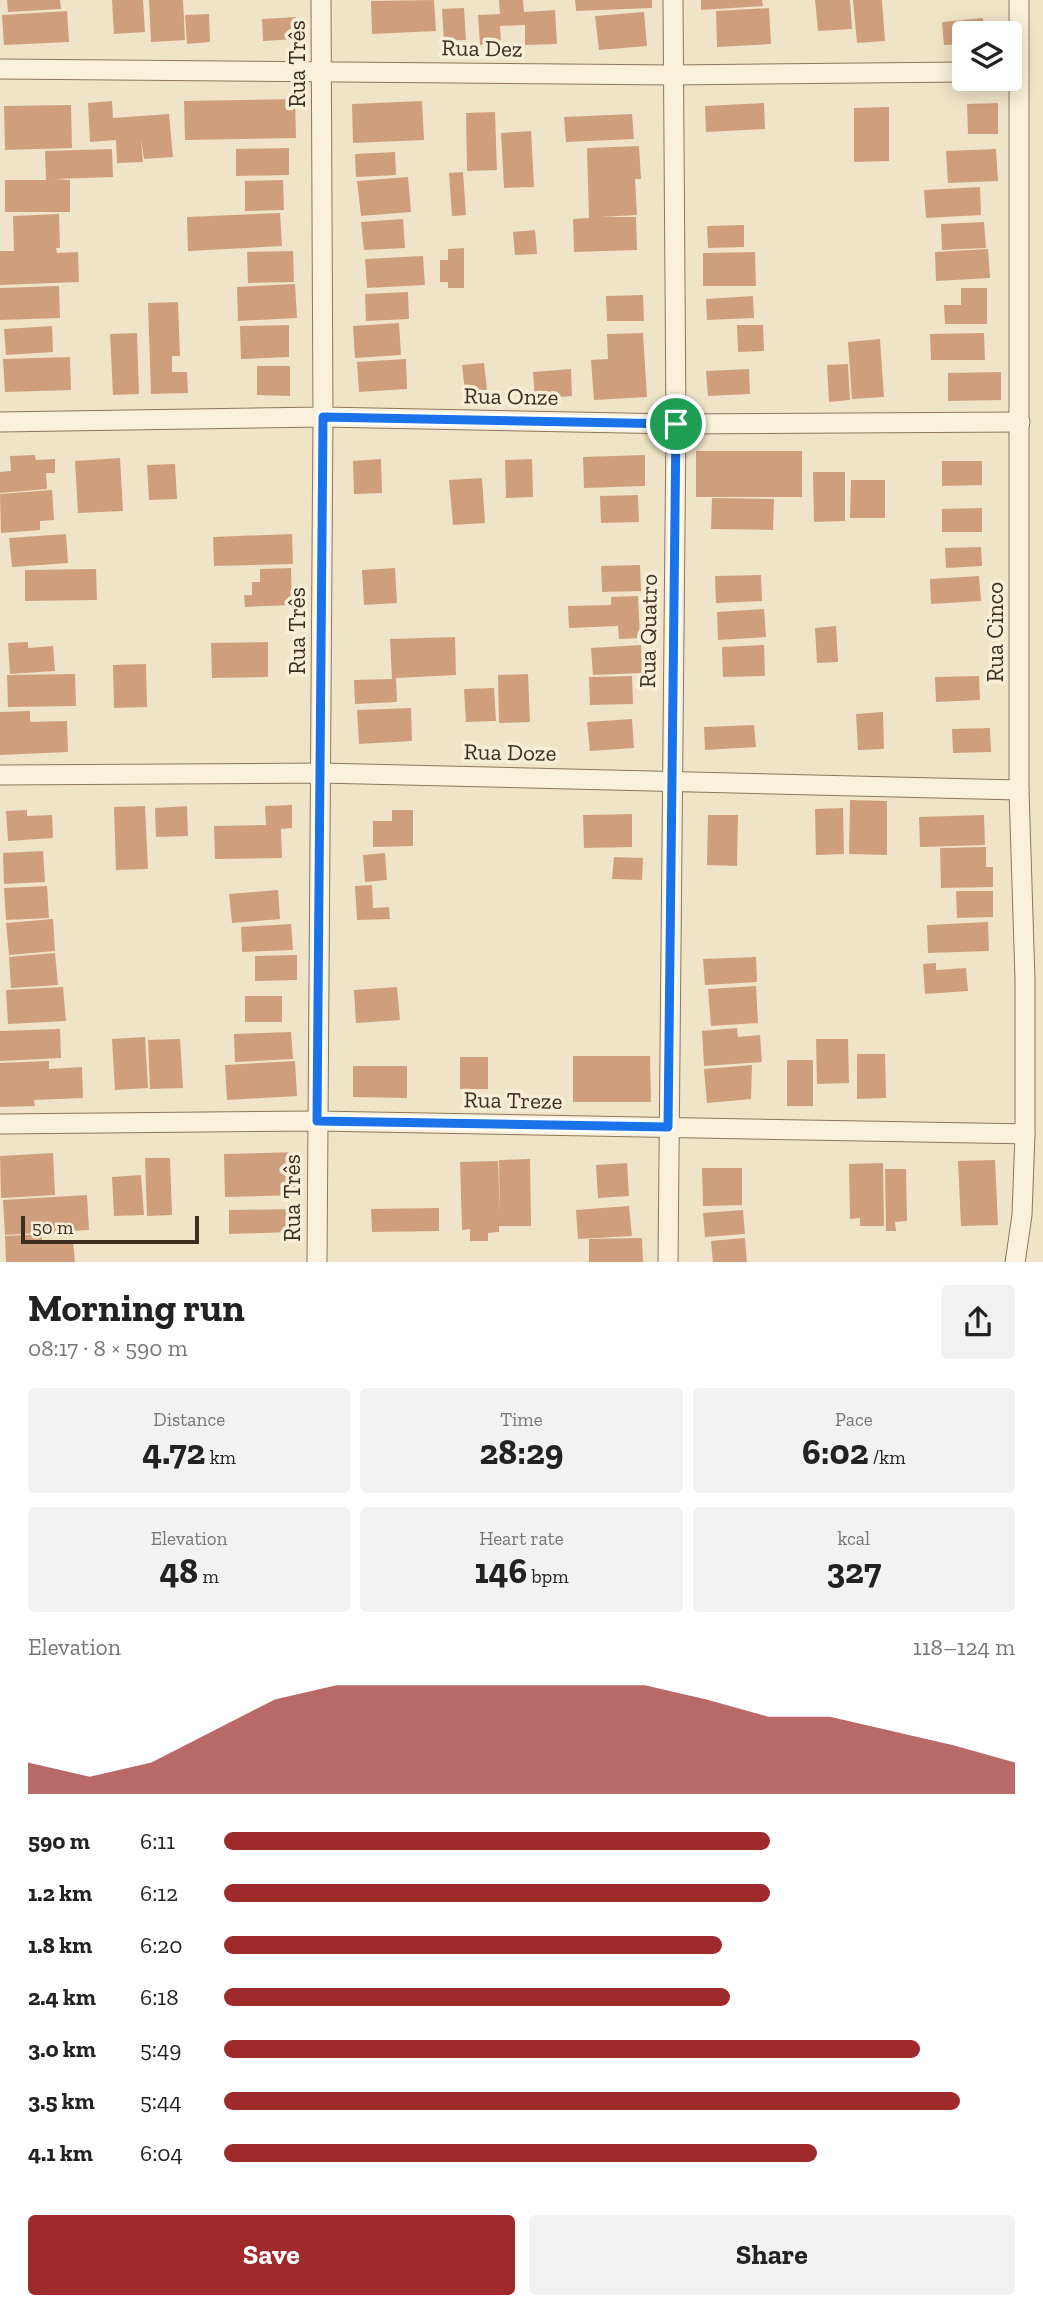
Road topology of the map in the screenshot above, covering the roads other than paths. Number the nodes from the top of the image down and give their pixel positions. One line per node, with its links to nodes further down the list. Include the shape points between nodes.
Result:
1 (321, 0): 6 (street, Rua Três)
2 (673, 0): 8 (street, Rua Quatro)
3 (1018, 0): 4 (street, Rua Cinco)
4 (1017, 21)
5 (0, 69): 6 (street, Rua Dez)
6 (321, 71): 8 (street, Rua Dez); 10 (street, Rua Três)
7 (952, 72): 8 (street, Rua Dez)
8 (673, 75): 13 (street, Rua Quatro)
9 (1014, 91): 12 (street, Rua Cinco)
10 (323, 417): 11 (street, Rua Onze); 13 (street, Rua Onze); 14 (street, Rua Três)
11 (0, 422)
12 (1020, 422): 13 (street, Rua Onze); 17 (street, Rua Cinco)
13 (676, 424): 16 (street, Rua Quatro)
14 (320, 773): 15 (street, Rua Doze); 16 (street, Rua Doze); 18 (street, Rua Três)
15 (0, 775)
16 (670, 780): 17 (street, Rua Doze); 20 (street, Rua Quatro)
17 (1019, 790): 21 (street, Rua Cinco)
18 (317, 1121): 19 (street, Rua Treze); 20 (street, Rua Treze); 22 (street, Rua Três)
19 (0, 1124)
20 (668, 1127): 21 (street, Rua Treze); 23 (street, Rua Quatro)
21 (1025, 1134): 24 (street, Rua Cinco, via 1022,1215)
22 (317, 1262)
23 (668, 1262)
24 (1014, 1262)

